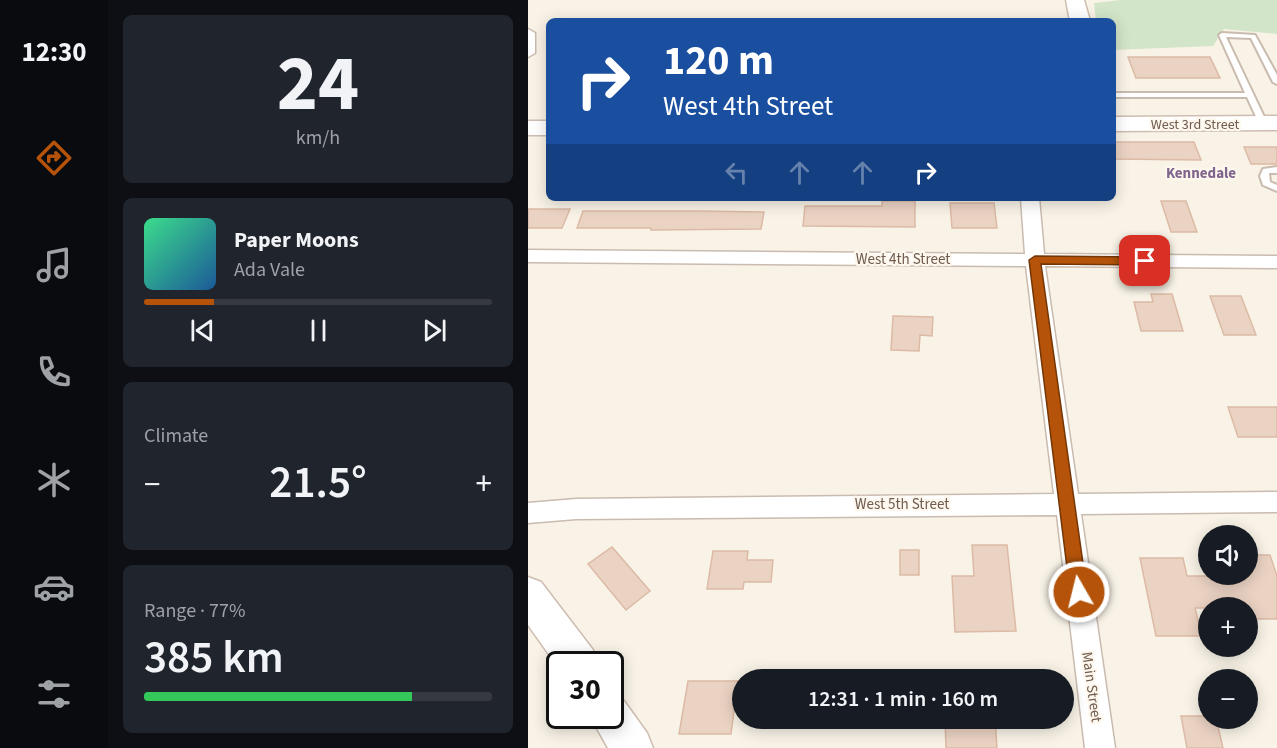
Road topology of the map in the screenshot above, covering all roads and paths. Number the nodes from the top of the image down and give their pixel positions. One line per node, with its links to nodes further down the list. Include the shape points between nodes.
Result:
1 (1075, 0): 2 (street)
2 (1079, 18)
3 (528, 33): 4 (street)
4 (528, 53)
5 (1277, 82): 7 (lane, via 1253,36 1222,35)
6 (1116, 95): 7 (lane)
7 (1250, 95): 8 (lane)
8 (1270, 123): 9 (street, West 3rd Street)
9 (1116, 124)
10 (528, 128): 11 (street)
11 (546, 128)
12 (1277, 170): 13 (lane, via 1266,171 1264,176 1266,183)
13 (1277, 188)
14 (1030, 201): 16 (street, Main Street)
15 (528, 256): 16 (street, West 4th Street)
16 (1035, 260): 17 (street, West 4th Street); 19 (street, Main Street)
17 (1277, 262)
18 (1277, 502): 19 (street, West 5th Street)
19 (1066, 503): 20 (street, West 5th Street, via 576,509); 25 (street, Main Street)
20 (528, 513)
21 (528, 594): 22 (street)
22 (570, 651)
23 (619, 729): 24 (street)
24 (632, 748)
25 (1100, 748)

